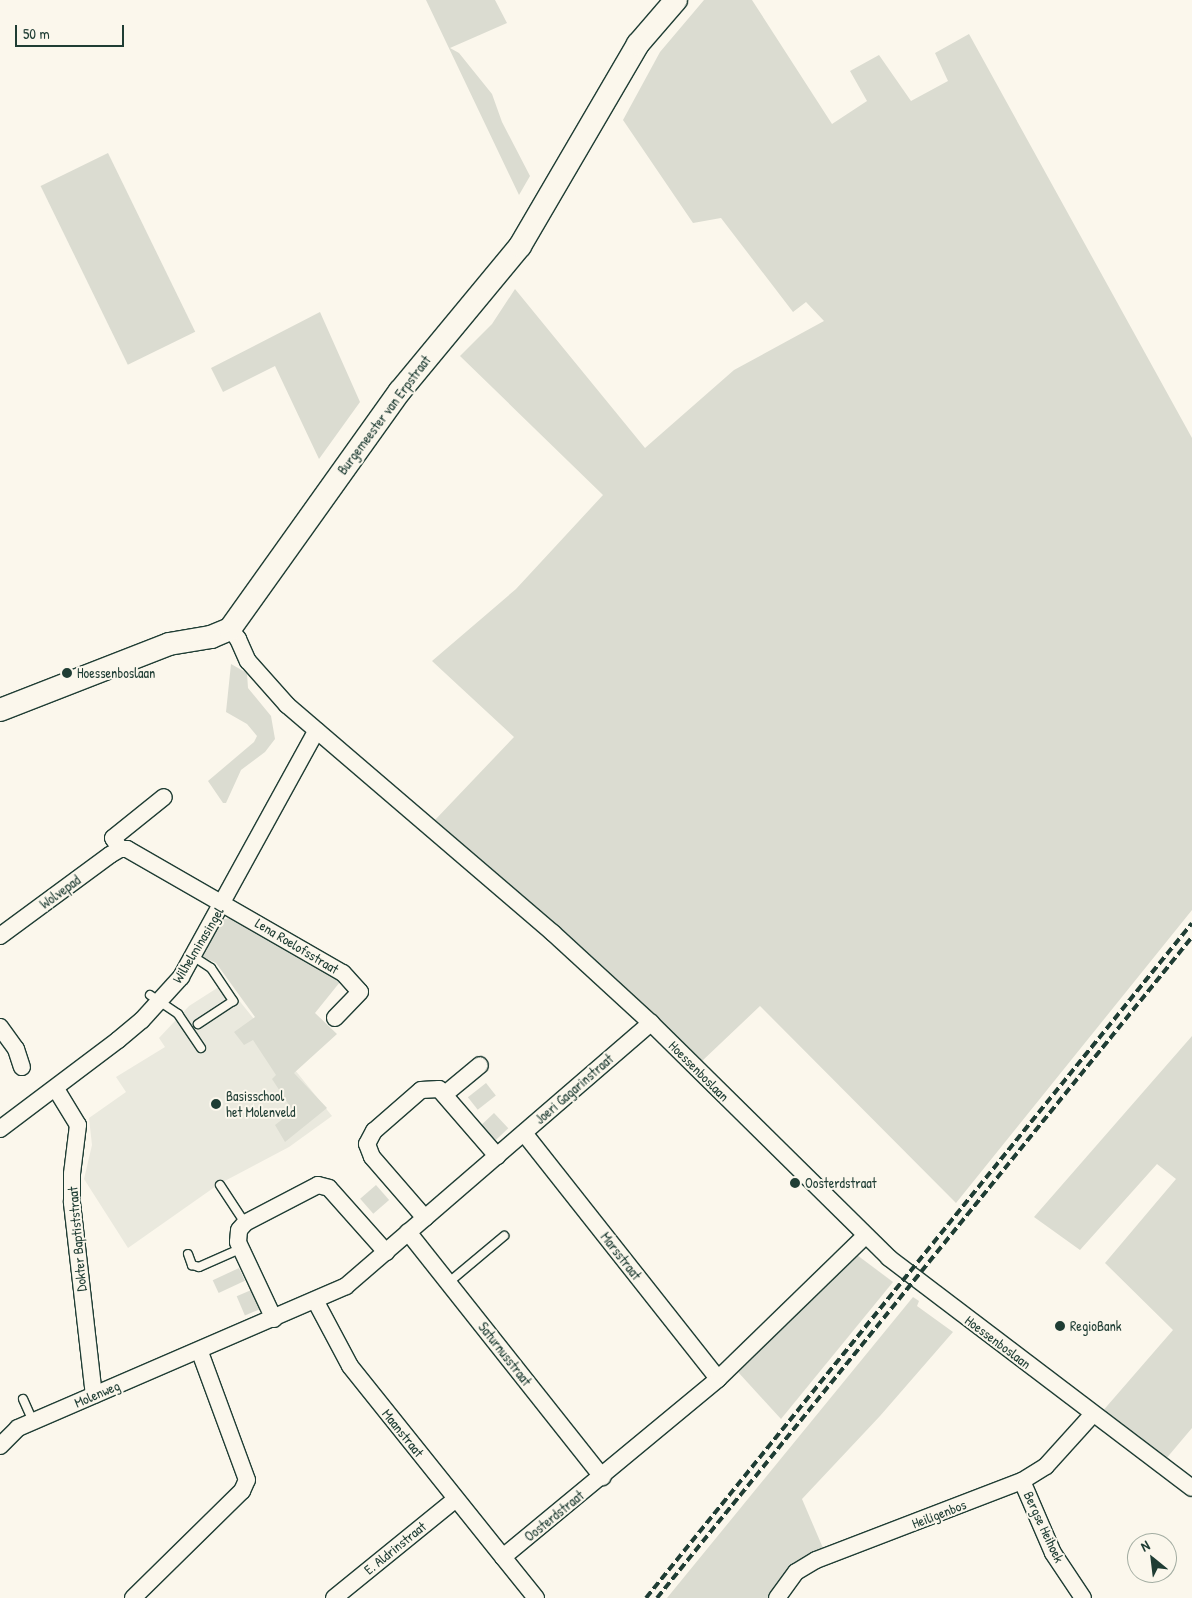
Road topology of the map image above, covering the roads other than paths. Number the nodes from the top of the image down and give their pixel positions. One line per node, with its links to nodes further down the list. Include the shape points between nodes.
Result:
1 (676, 0): 2 (street, Burgemeester van Erpstraat, via 638,44 520,246 400,391)
2 (230, 628): 3 (street, via 211,637 169,644); 4 (street, Hoessenboslaan, via 267,686)
3 (0, 710)
4 (316, 731): 7 (street, Wilhelminasingel); 12 (street, Hoessenboslaan, via 553,933)
5 (164, 797): 6 (street, via 113,838)
6 (120, 849): 7 (street, via 127,849); 8 (street, Wolvepad)
7 (223, 904): 9 (street, Wilhelminasingel); 11 (street, Lena Roelofsstraat, via 342,973 360,992)
8 (0, 936)
9 (194, 958): 10 (street, Wilhelminasingel); 13 (lane, via 211,968 233,1001)
10 (154, 999): 15 (lane, via 178,1014); 18 (street, Wilhelminasingel, via 118,1040)
11 (335, 1018)
12 (651, 1023): 21 (street, Joeri Gagarinstraat); 28 (street, Hoessenboslaan)
13 (198, 1024)
14 (0, 1027): 17 (street, via 16,1049)
15 (201, 1048)
16 (480, 1065): 19 (street)
17 (22, 1068)
18 (56, 1089): 20 (street, Wilhelminasingel); 37 (street, Dokter Baptiststraat, via 78,1125 72,1203)
19 (445, 1094): 22 (street); 24 (street, via 439,1089 421,1090 374,1131 367,1144 372,1157)
20 (0, 1129)
21 (524, 1133): 22 (street, Joeri Gagarinstraat); 36 (street, Marsstraat)
22 (497, 1156): 24 (street, Joeri Gagarinstraat)
23 (220, 1185): 25 (lane)
24 (425, 1218): 26 (street, Joeri Gagarinstraat)
25 (245, 1222): 29 (street, via 239,1230); 30 (street, via 318,1185 329,1188)
26 (408, 1232): 30 (street, Joeri Gagarinstraat); 32 (street, Saturnusstraat)
27 (504, 1236): 32 (lane)
28 (865, 1236): 36 (street, Oosterdstraat); 39 (street, Hoessenboslaan, via 931,1292)
29 (242, 1248): 31 (lane, via 199,1266 192,1265); 34 (street)
30 (386, 1252): 33 (street, Joeri Gagarinstraat, via 346,1286)
31 (188, 1254)
32 (449, 1282): 42 (street, Saturnusstraat)
33 (316, 1302): 34 (street, Joeri Gagarinstraat); 45 (street, Maanstraat, via 350,1366)
34 (274, 1319): 35 (street, Joeri Gagarinstraat)
35 (200, 1352): 37 (street, Molenweg); 47 (street, via 247,1480 242,1491)
36 (718, 1379): 42 (street, Oosterdstraat)
37 (94, 1395): 40 (street, Molenweg)
38 (23, 1399): 40 (lane)
39 (1093, 1414): 43 (street, Heiligenbos, via 1046,1466); 44 (street, Hoessenboslaan)
40 (33, 1421): 41 (street, Molenweg, via 7,1436)
41 (0, 1446)
42 (602, 1477): 46 (street, Oosterdstraat)
43 (1022, 1481): 50 (street, Heiligenbos, via 816,1560 796,1572); 51 (street, Bergse Heihoek, via 1053,1553)
44 (1192, 1488)
45 (456, 1499): 46 (street, Maanstraat); 48 (street, E. Aldrinstraat)
46 (503, 1556): 49 (street)
47 (133, 1598)
48 (334, 1598)
49 (536, 1598)
50 (777, 1598)
51 (1083, 1598)

